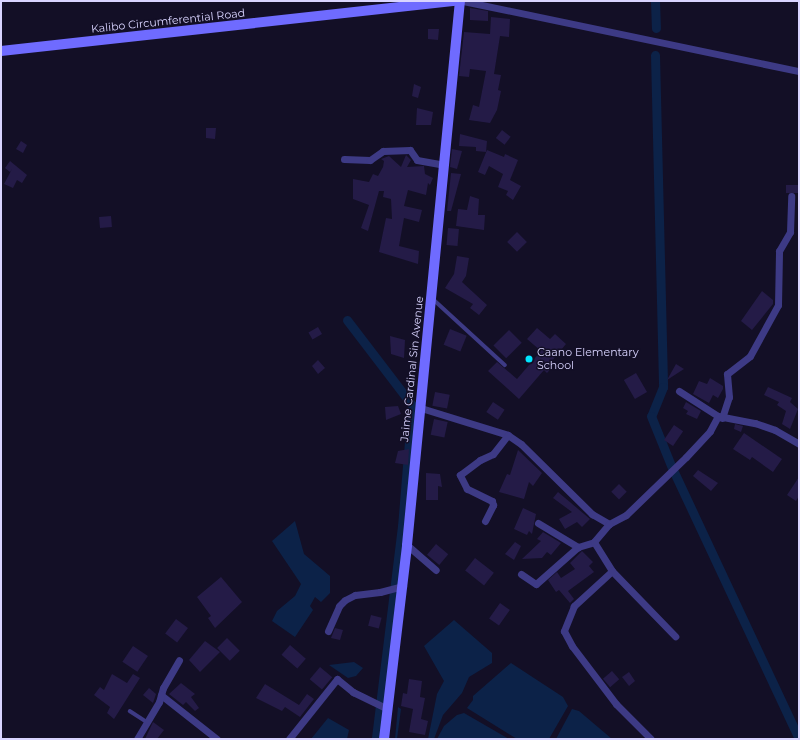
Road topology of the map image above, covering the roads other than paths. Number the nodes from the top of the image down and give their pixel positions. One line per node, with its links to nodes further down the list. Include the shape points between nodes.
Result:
1 (456, 1): 3 (main road, Kalibo Circumferential Road)
2 (461, 1): 4 (street); 6 (main road, Jaime Cardinal Sin Avenue)
3 (1, 51)
4 (799, 71)
5 (344, 159): 6 (street, via 370,160 383,151 410,150 417,160)
6 (444, 165): 8 (main road, Jaime Cardinal Sin Avenue)
7 (791, 196): 12 (street, via 790,232 779,251 778,305 750,356 727,374 729,397)
8 (431, 297): 9 (lane); 11 (main road, Jaime Cardinal Sin Avenue)
9 (505, 364)
10 (679, 391): 12 (street)
11 (421, 408): 13 (street); 19 (main road, Jaime Cardinal Sin Avenue)
12 (720, 417): 14 (street, via 755,423 775,430); 17 (street, via 710,432 626,515)
13 (508, 435): 15 (street, via 493,454 460,475 467,489 492,501 493,505); 17 (street, via 521,444 592,514)
14 (799, 444)
15 (485, 521)
16 (538, 523): 20 (street)
17 (609, 524): 18 (street)
18 (594, 542): 20 (street); 22 (street)
19 (407, 546): 21 (street); 24 (main road, Jaime Cardinal Sin Avenue)
20 (578, 547): 23 (street, via 536,584)
21 (436, 570)
22 (612, 571): 26 (street); 36 (street, via 574,606 564,630 572,646 616,704)
23 (521, 574)
24 (403, 586): 25 (street, via 380,592 355,594 339,606); 29 (main road, Jaime Cardinal Sin Avenue)
25 (328, 631)
26 (676, 636)
27 (179, 660): 28 (street)
28 (161, 695): 31 (street); 33 (street)
29 (387, 709): 34 (street, via 353,692 337,679); 35 (main road, Jaime Cardinal Sin Avenue)
30 (130, 711): 31 (lane)
31 (147, 722): 32 (street)
32 (136, 739)
33 (217, 739)
34 (289, 739)
35 (384, 739)
36 (651, 739)

